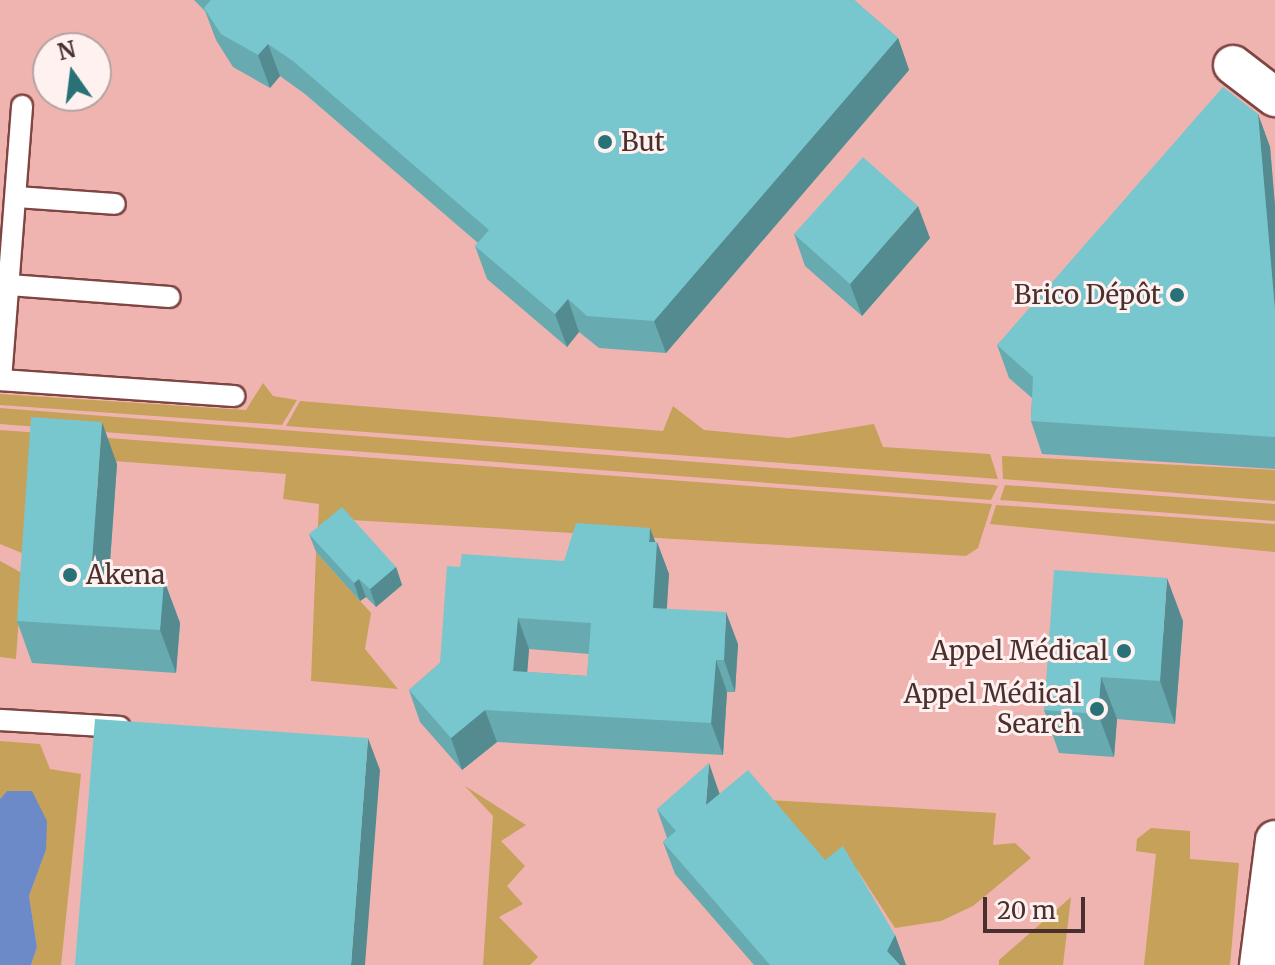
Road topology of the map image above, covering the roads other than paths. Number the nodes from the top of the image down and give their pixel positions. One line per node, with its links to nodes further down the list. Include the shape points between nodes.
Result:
1 (1233, 65): 2 (street)
2 (1275, 97)
3 (22, 106): 4 (lane)
4 (16, 197): 5 (lane); 6 (lane)
5 (115, 204)
6 (9, 285): 7 (lane); 8 (lane)
7 (170, 297)
8 (1, 380): 9 (lane)
9 (234, 396)
10 (0, 720): 11 (lane)
11 (137, 729)
12 (1275, 840): 13 (street)
13 (1259, 965)

